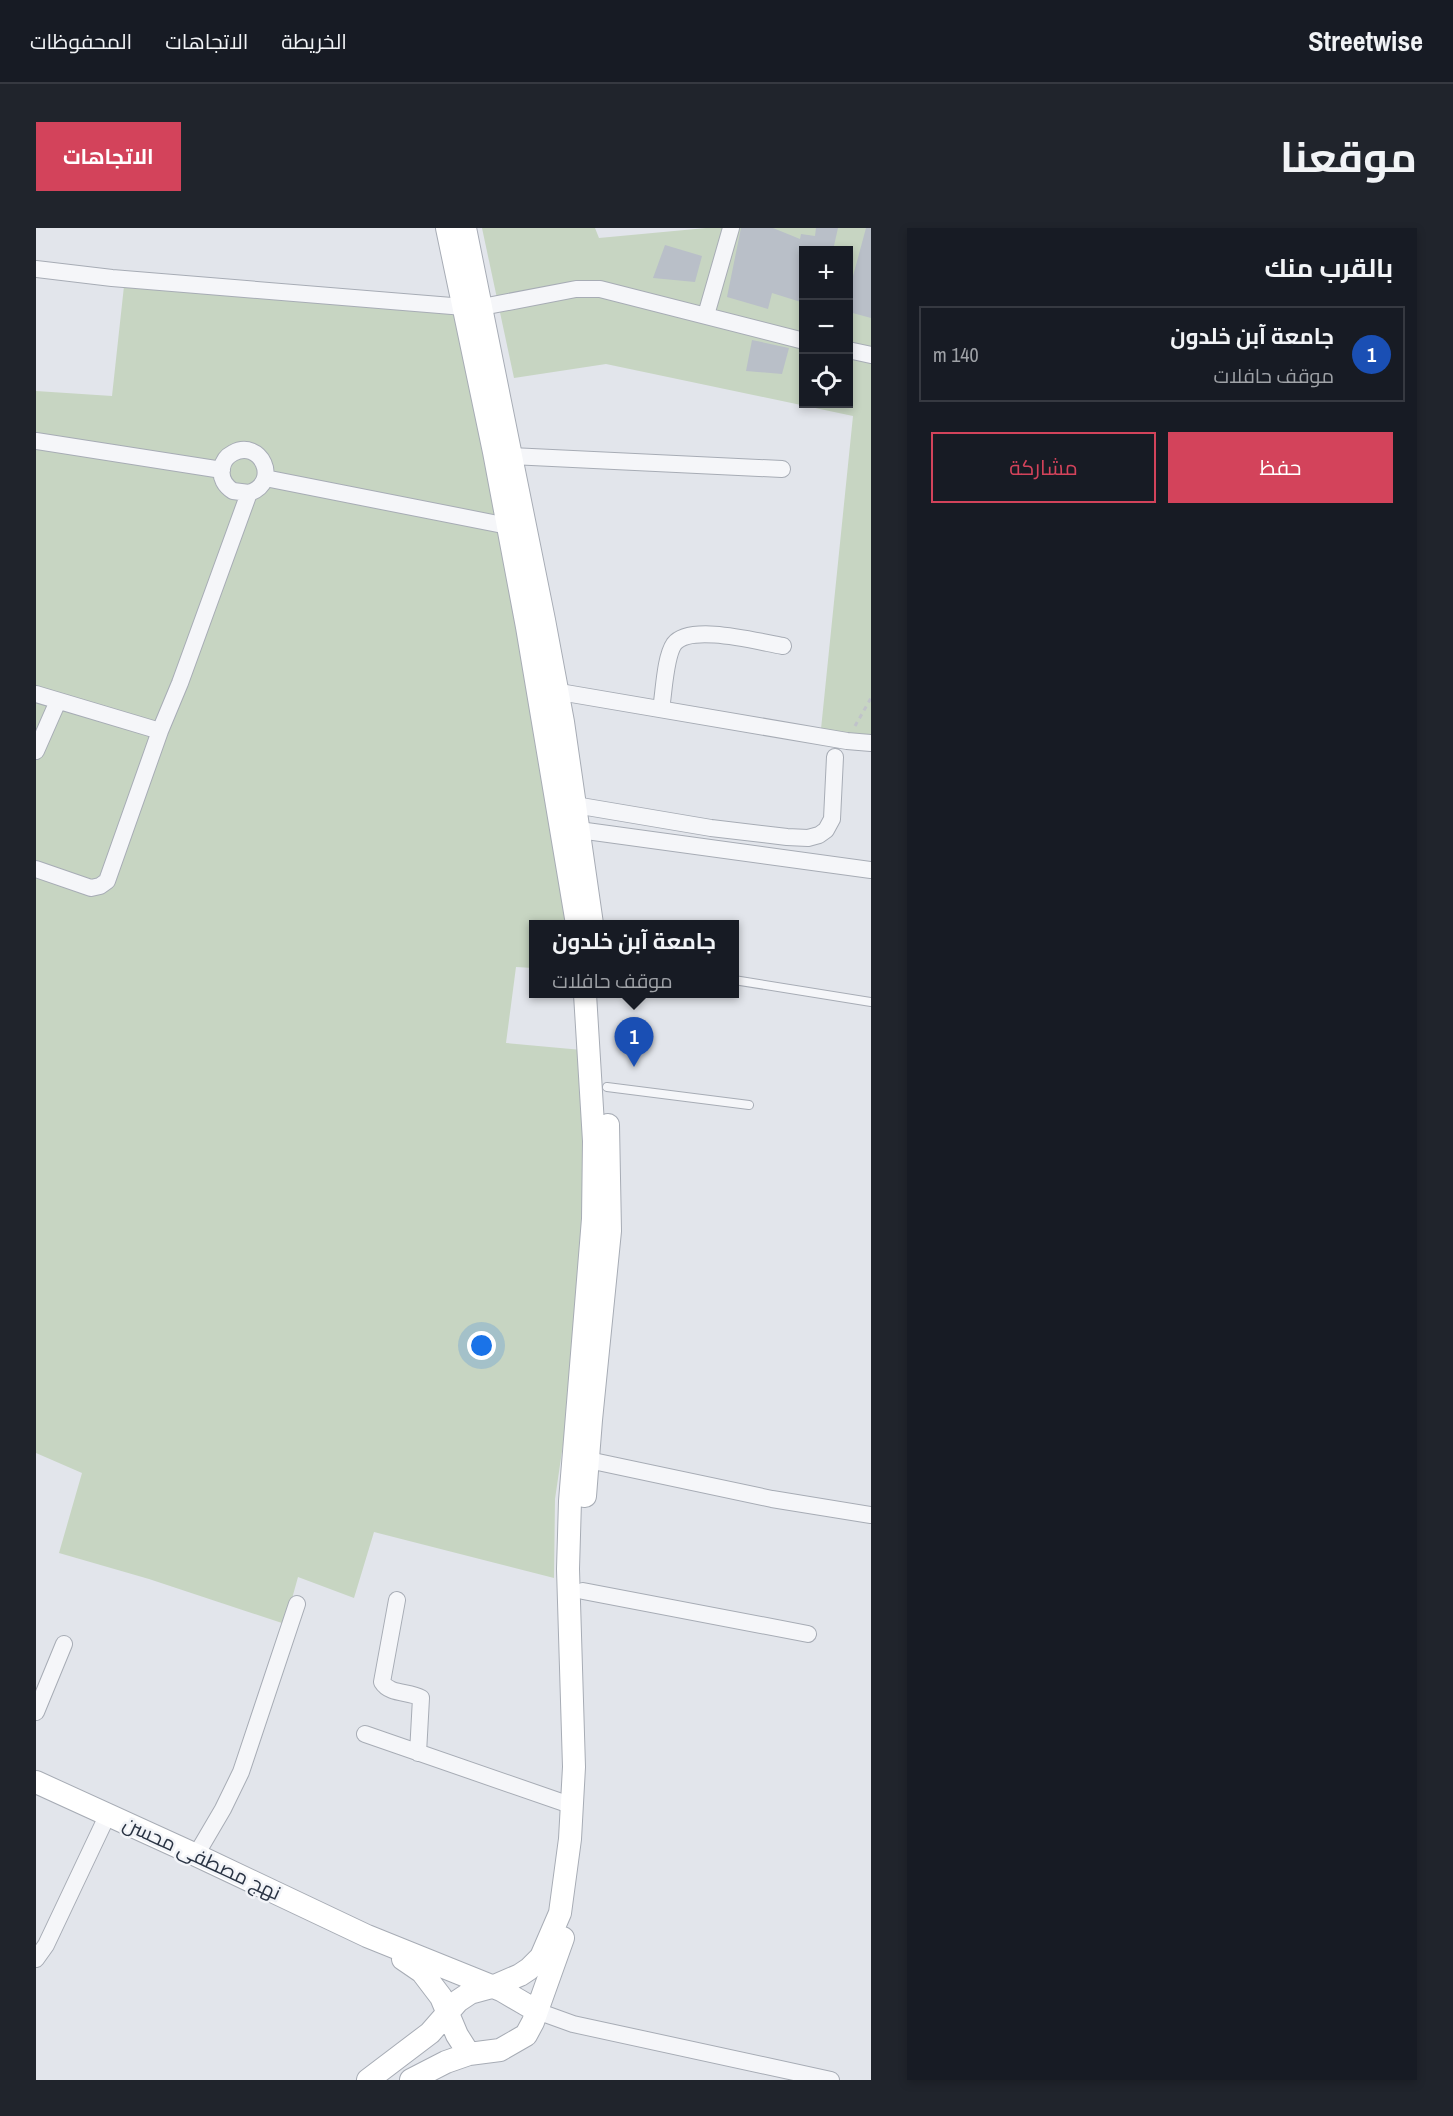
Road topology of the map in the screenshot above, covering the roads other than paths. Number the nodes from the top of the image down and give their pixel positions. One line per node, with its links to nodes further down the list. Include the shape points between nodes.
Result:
1 (447, 228): 5 (main road)
2 (465, 228): 5 (main road)
3 (731, 228): 6 (street)
4 (36, 269): 5 (street)
5 (473, 307): 6 (street, via 576,289 600,289); 11 (main road); 16 (main road)
6 (706, 315): 7 (street)
7 (799, 340)
8 (853, 351): 9 (street)
9 (871, 355)
10 (36, 441): 13 (street)
11 (511, 456): 12 (street); 18 (main road, via 528,532)
12 (782, 469)
13 (222, 470): 14 (street, via 228,456 247,450 261,458); 15 (street, via 229,488)
14 (265, 478): 15 (street, via 259,488); 16 (street)
15 (249, 493): 22 (street)
16 (508, 526): 18 (main road)
17 (783, 646): 21 (street, via 721,636 686,636 675,643 670,653)
18 (547, 690): 21 (street); 26 (main road); 30 (main road)
19 (36, 694): 20 (street)
20 (58, 701): 22 (street); 24 (street)
21 (661, 708): 23 (street)
22 (160, 731): 28 (street, via 107,881 91,888)
23 (871, 743)
24 (36, 751)
25 (835, 757): 26 (street, via 832,819 826,830 808,838 711,828)
26 (575, 805): 27 (main road)
27 (579, 830): 29 (street); 31 (main road)
28 (36, 869)
29 (871, 870)
30 (576, 920)
31 (591, 920)
32 (739, 981): 35 (lane)
33 (585, 998): 38 (main road, via 594,1141)
34 (600, 998): 36 (main road)
35 (871, 1002)
36 (607, 1087): 37 (lane); 38 (main road, via 610,1231 591,1420)
37 (749, 1105)
38 (580, 1459): 39 (street); 40 (main road, via 585,1497); 49 (main road, via 568,1569)
39 (871, 1515)
40 (583, 1592): 43 (street); 55 (main road, via 587,1714 581,1841 570,1917)
41 (397, 1600): 47 (street, via 382,1682 391,1690 421,1698)
42 (297, 1604): 51 (street, via 241,1772)
43 (808, 1634)
44 (64, 1644): 45 (street)
45 (36, 1712)
46 (365, 1734): 47 (street)
47 (418, 1753): 49 (street)
48 (36, 1782): 50 (main road, نهج مصطفى محسن)
49 (573, 1806): 54 (main road, via 560,1913 548,1944 529,1969)
50 (108, 1814): 51 (main road, نهج مصطفى محسن); 53 (street, via 46,1946)
51 (196, 1855): 52 (main road, نهج مصطفى محسن)
52 (367, 1936): 54 (main road, نهج مصطفى محسن); 56 (main road, نهج مصطفى محسن, via 422,1972)
53 (36, 1959)
54 (492, 1987): 55 (main road, نهج مصطفى محسن); 56 (main road, via 470,1993)
55 (537, 2011): 57 (main road, via 526,2035 516,2042 493,2052); 60 (street, via 573,2024)
56 (448, 2012): 57 (main road); 58 (main road, via 430,2033)
57 (469, 2054): 59 (main road)
58 (368, 2080)
59 (411, 2080)
60 (831, 2080)

